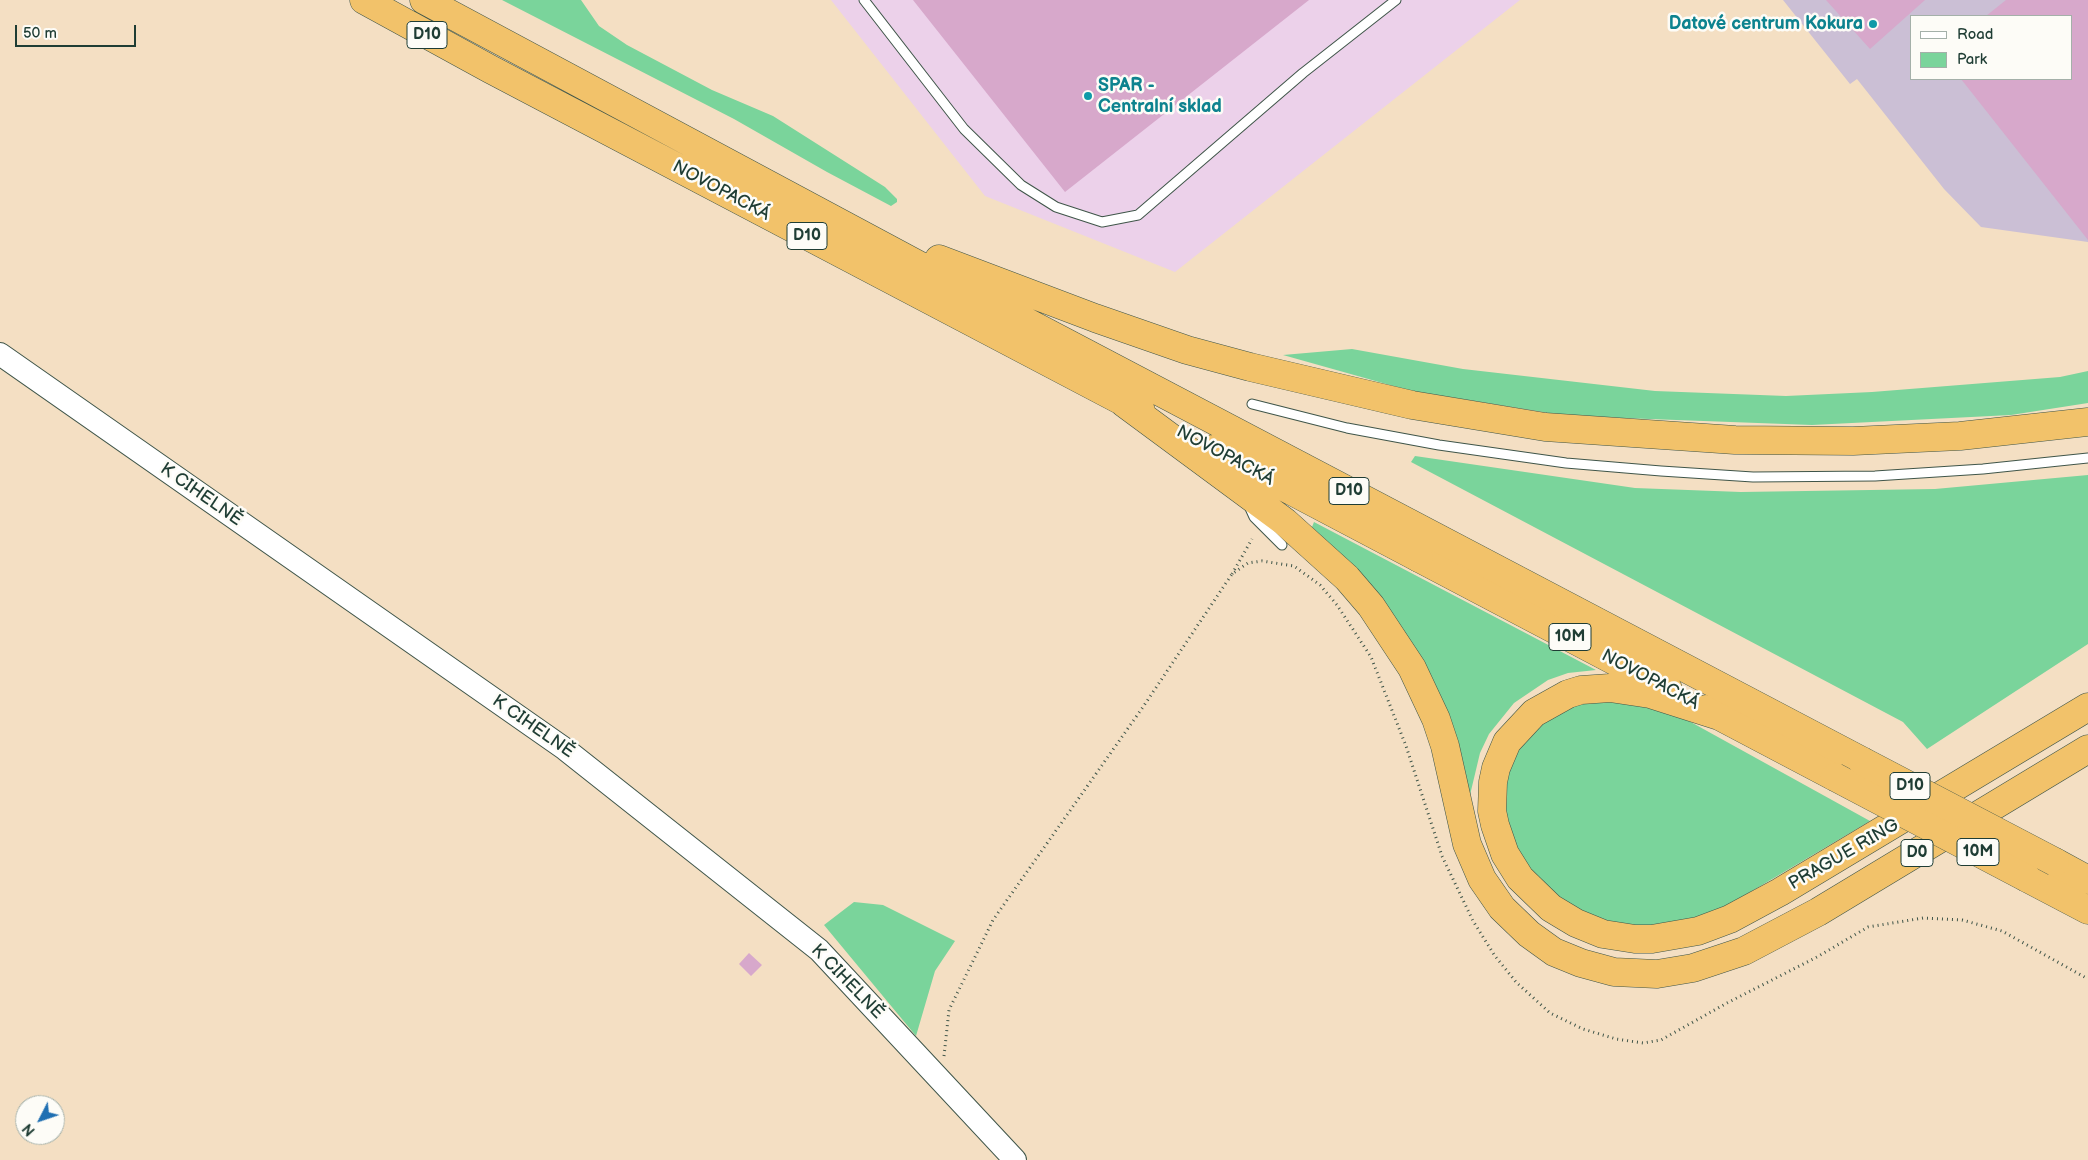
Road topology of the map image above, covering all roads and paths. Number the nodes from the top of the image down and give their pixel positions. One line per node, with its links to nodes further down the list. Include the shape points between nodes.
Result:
1 (364, 0): 7 (highway, NOVOPACKÁ / D10, via 498,74)
2 (424, 0): 5 (highway, NOVOPACKÁ / D10)
3 (864, 0): 4 (lane, via 964,129 1021,185 1056,207 1102,222 1138,215 1303,73)
4 (1396, 0)
5 (837, 220): 9 (highway, via 1188,350 1359,393 1460,413 1545,426 1735,440 1853,441 1960,436); 18 (highway, NOVOPACKÁ / D10, bridge)
6 (0, 354): 21 (street, K CIHELNĚ, via 565,749 819,950)
7 (1124, 403): 11 (highway, PRAGUE RING); 16 (highway, NOVOPACKÁ / 10M)
8 (1252, 404): 10 (lane, via 1347,428 1439,445 1566,462 1753,477 1875,476)
9 (2088, 422)
10 (2088, 458)
11 (1237, 484): 13 (lane, via 1254,517); 17 (highway, PRAGUE RING / D0, via 1347,578 1395,641 1436,719 1467,844 1473,862 1492,895 1534,938 1568,958 1595,968 1630,974 1674,972 1744,951 1818,912)
12 (1252, 539): 14 (path)
13 (1282, 545)
14 (1232, 574): 20 (path, via 1248,563 1294,566 1320,585 1337,606 1370,657 1406,746 1442,856 1473,921 1495,956 1529,996 1550,1013 1582,1029 1643,1043 1661,1040 1868,927 1923,918 1962,920 2002,931); 21 (path, via 993,920 949,1010)
15 (2088, 707): 16 (highway, PRAGUE RING, via 1788,888 1698,932 1652,939 1619,938 1591,930 1550,908 1520,878 1502,847 1492,811 1493,782 1501,754 1515,731 1534,713 1568,694 1595,688 1650,694)
16 (1722, 717): 19 (highway, NOVOPACKÁ / 10M, bridge)
17 (2088, 749)
18 (2088, 880)
19 (2088, 910)
20 (2088, 979)
21 (942, 1080): 22 (street, K CIHELNĚ)
22 (1015, 1160)

